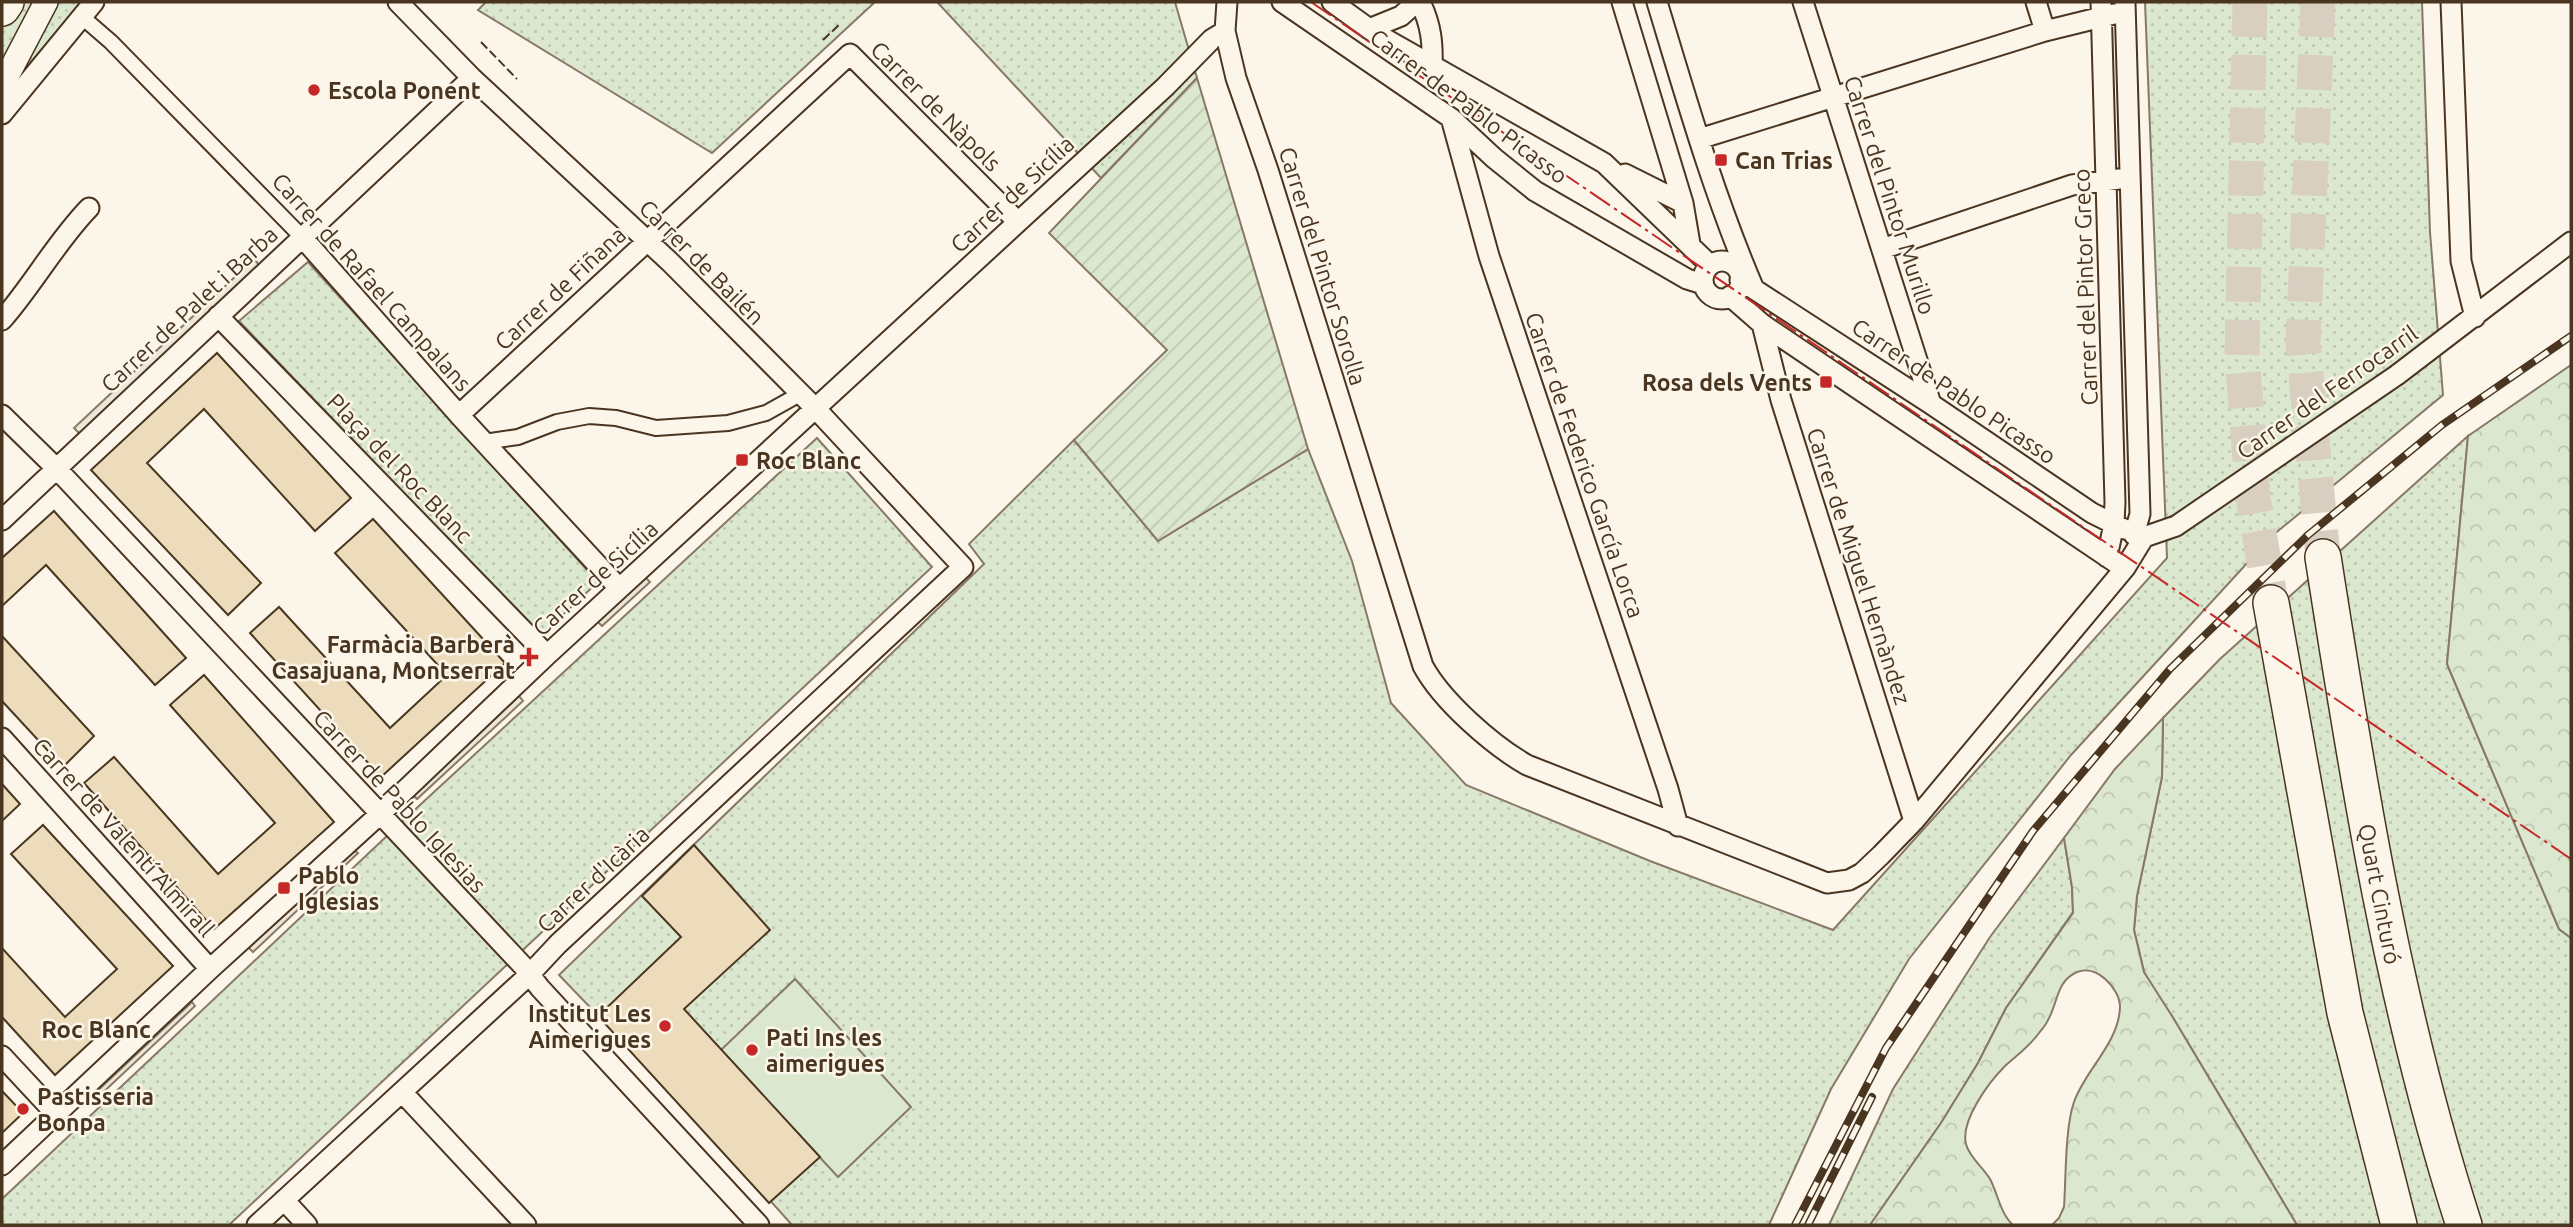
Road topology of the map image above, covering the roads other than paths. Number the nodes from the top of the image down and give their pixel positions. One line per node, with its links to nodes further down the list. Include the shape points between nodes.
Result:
1 (6, 2): 15 (highway)
2 (46, 2): 24 (street)
3 (398, 2): 23 (street, Carrer de Bailén)
4 (1227, 2): 19 (street, Carrer del Pintor Sorolla)
5 (1282, 2): 27 (street, Carrer de Pablo Picasso)
6 (1332, 2): 18 (street, Carrer de Pablo Picasso)
7 (1412, 2): 18 (street, via 1401,16)
8 (1420, 2): 22 (street, via 1433,41)
9 (1622, 2): 32 (street)
10 (1657, 2): 28 (street)
11 (1803, 2): 25 (street, Carrer del Pintor Murillo)
12 (2036, 2): 20 (street)
13 (2451, 2): 43 (street, via 2461,261)
14 (2125, 7): 16 (street, Carrer del Pintor Greco); 30 (street, Carrer del Pintor Greco)
15 (2, 8)
16 (2102, 8): 20 (street); 31 (street, Carrer del Pintor Greco)
17 (88, 9): 26 (street); 35 (street, Carrer de Rafael Campalans, via 111,42)
18 (1369, 29): 22 (street, Carrer de Pablo Picasso)
19 (1225, 31): 34 (street, Carrer de Sicília); 66 (street, Carrer del Pintor Sorolla, via 1429,677 1477,730 1504,752)
20 (2045, 31): 25 (street)
21 (850, 54): 34 (street, Carrer de Nàpols); 36 (street, Carrer de Fiñana)
22 (1432, 67): 29 (street, Carrer de Pablo Picasso)
23 (472, 78): 35 (street, Carrer de Palet i Barba); 36 (street, Carrer de Bailén)
24 (2, 86)
25 (1833, 97): 28 (street); 39 (street, Carrer del Pintor Murillo)
26 (2, 114)
27 (1451, 118): 40 (street, Carrer de Pablo Picasso, via 1535,191 1687,279); 66 (street, Carrer de Federico García Lorca, via 1489,256)
28 (1699, 139): 41 (street)
29 (1604, 163): 32 (street, Carrer de Pablo Picasso); 38 (street, Carrer de Pablo Picasso)
30 (2130, 178): 31 (street); 55 (street, Carrer del Pintor Greco)
31 (2106, 179): 39 (street, via 2072,185); 54 (street, Carrer del Pintor Greco)
32 (1683, 203): 38 (street)
33 (89, 208): 44 (street)
34 (1018, 222): 48 (street, Carrer de Sicília)
35 (302, 237): 42 (street, Carrer de Palet i Barba); 50 (street, Carrer de Rafael Campalans)
36 (647, 241): 46 (street, Carrer de Bailén); 50 (street, Carrer de Fiñana)
37 (2571, 242): 43 (street, Carrer del Ferrocarril)
38 (1690, 244): 40 (street, Carrer de Pablo Picasso)
39 (1882, 249): 47 (street, Carrer del Pintor Murillo)
40 (1707, 274): 41 (street, via 1724,261); 41 (street, via 1706,291 1722,299)
41 (1739, 277): 45 (street); 47 (street, Carrer de Pablo Picasso)
42 (219, 316): 52 (street, Carrer de Palet i Barba); 62 (street, Plaça del Roc Blanc)
43 (2474, 317): 55 (street, Carrer del Ferrocarril, bridge, via 2176,526)
44 (2, 320)
45 (1762, 324): 56 (street); 65 (street, Carrer de Miguel Hernàndez, via 1785,413)
46 (800, 394): 48 (street, Carrer de Bailén); 51 (street, via 766,412 729,422 656,428 589,416)
47 (1931, 404): 54 (street, Carrer de Pablo Picasso)
48 (816, 409): 58 (street, Carrer de Bailén); 60 (street, Carrer de Sicília)
49 (2, 415): 52 (street, Carrer de Pablo Iglesias)
50 (459, 415): 51 (street, Carrer de Rafael Campalans)
51 (484, 442): 60 (street, Carrer de Rafael Campalans)
52 (56, 468): 53 (street, Carrer de Palet i Barba); 64 (street, Carrer de Pablo Iglesias)
53 (2, 520)
54 (2114, 524): 55 (street, Carrer de Pablo Picasso); 56 (street, Carrer del Pintor Greco)
55 (2139, 536): 59 (street)
56 (2107, 557): 59 (street)
57 (2323, 557): 79 (highway, Quart Cinturó, via 2358,786 2397,977)
58 (963, 567): 68 (street, Carrer d'Icària)
59 (2120, 575): 65 (street)
60 (619, 588): 62 (street, Carrer de Sicília)
61 (2271, 603): 78 (highway, via 2345,1013)
62 (547, 655): 64 (street, Carrer de Sicília)
63 (2, 737): 67 (street, Carrer de Valentí Almirall)
64 (379, 816): 67 (street, Carrer de Sicília); 68 (street, Carrer de Pablo Iglesias)
65 (1914, 821): 66 (street, via 1871,866 1838,883 1827,883)
66 (1678, 826)
67 (210, 969): 71 (street, Carrer de Sicília)
68 (529, 975): 70 (street, Carrer d'Icària); 77 (street, Carrer de Pablo Iglesias)
69 (2, 1056): 71 (street)
70 (402, 1092): 73 (street, Carrer d'Icària); 76 (street)
71 (55, 1113): 72 (street, Carrer de Sicília)
72 (2, 1165)
73 (284, 1200): 74 (street, Carrer d'Icària); 75 (street)
74 (257, 1225)
75 (307, 1225)
76 (526, 1225)
77 (759, 1225)
78 (2399, 1225)
79 (2464, 1225)

